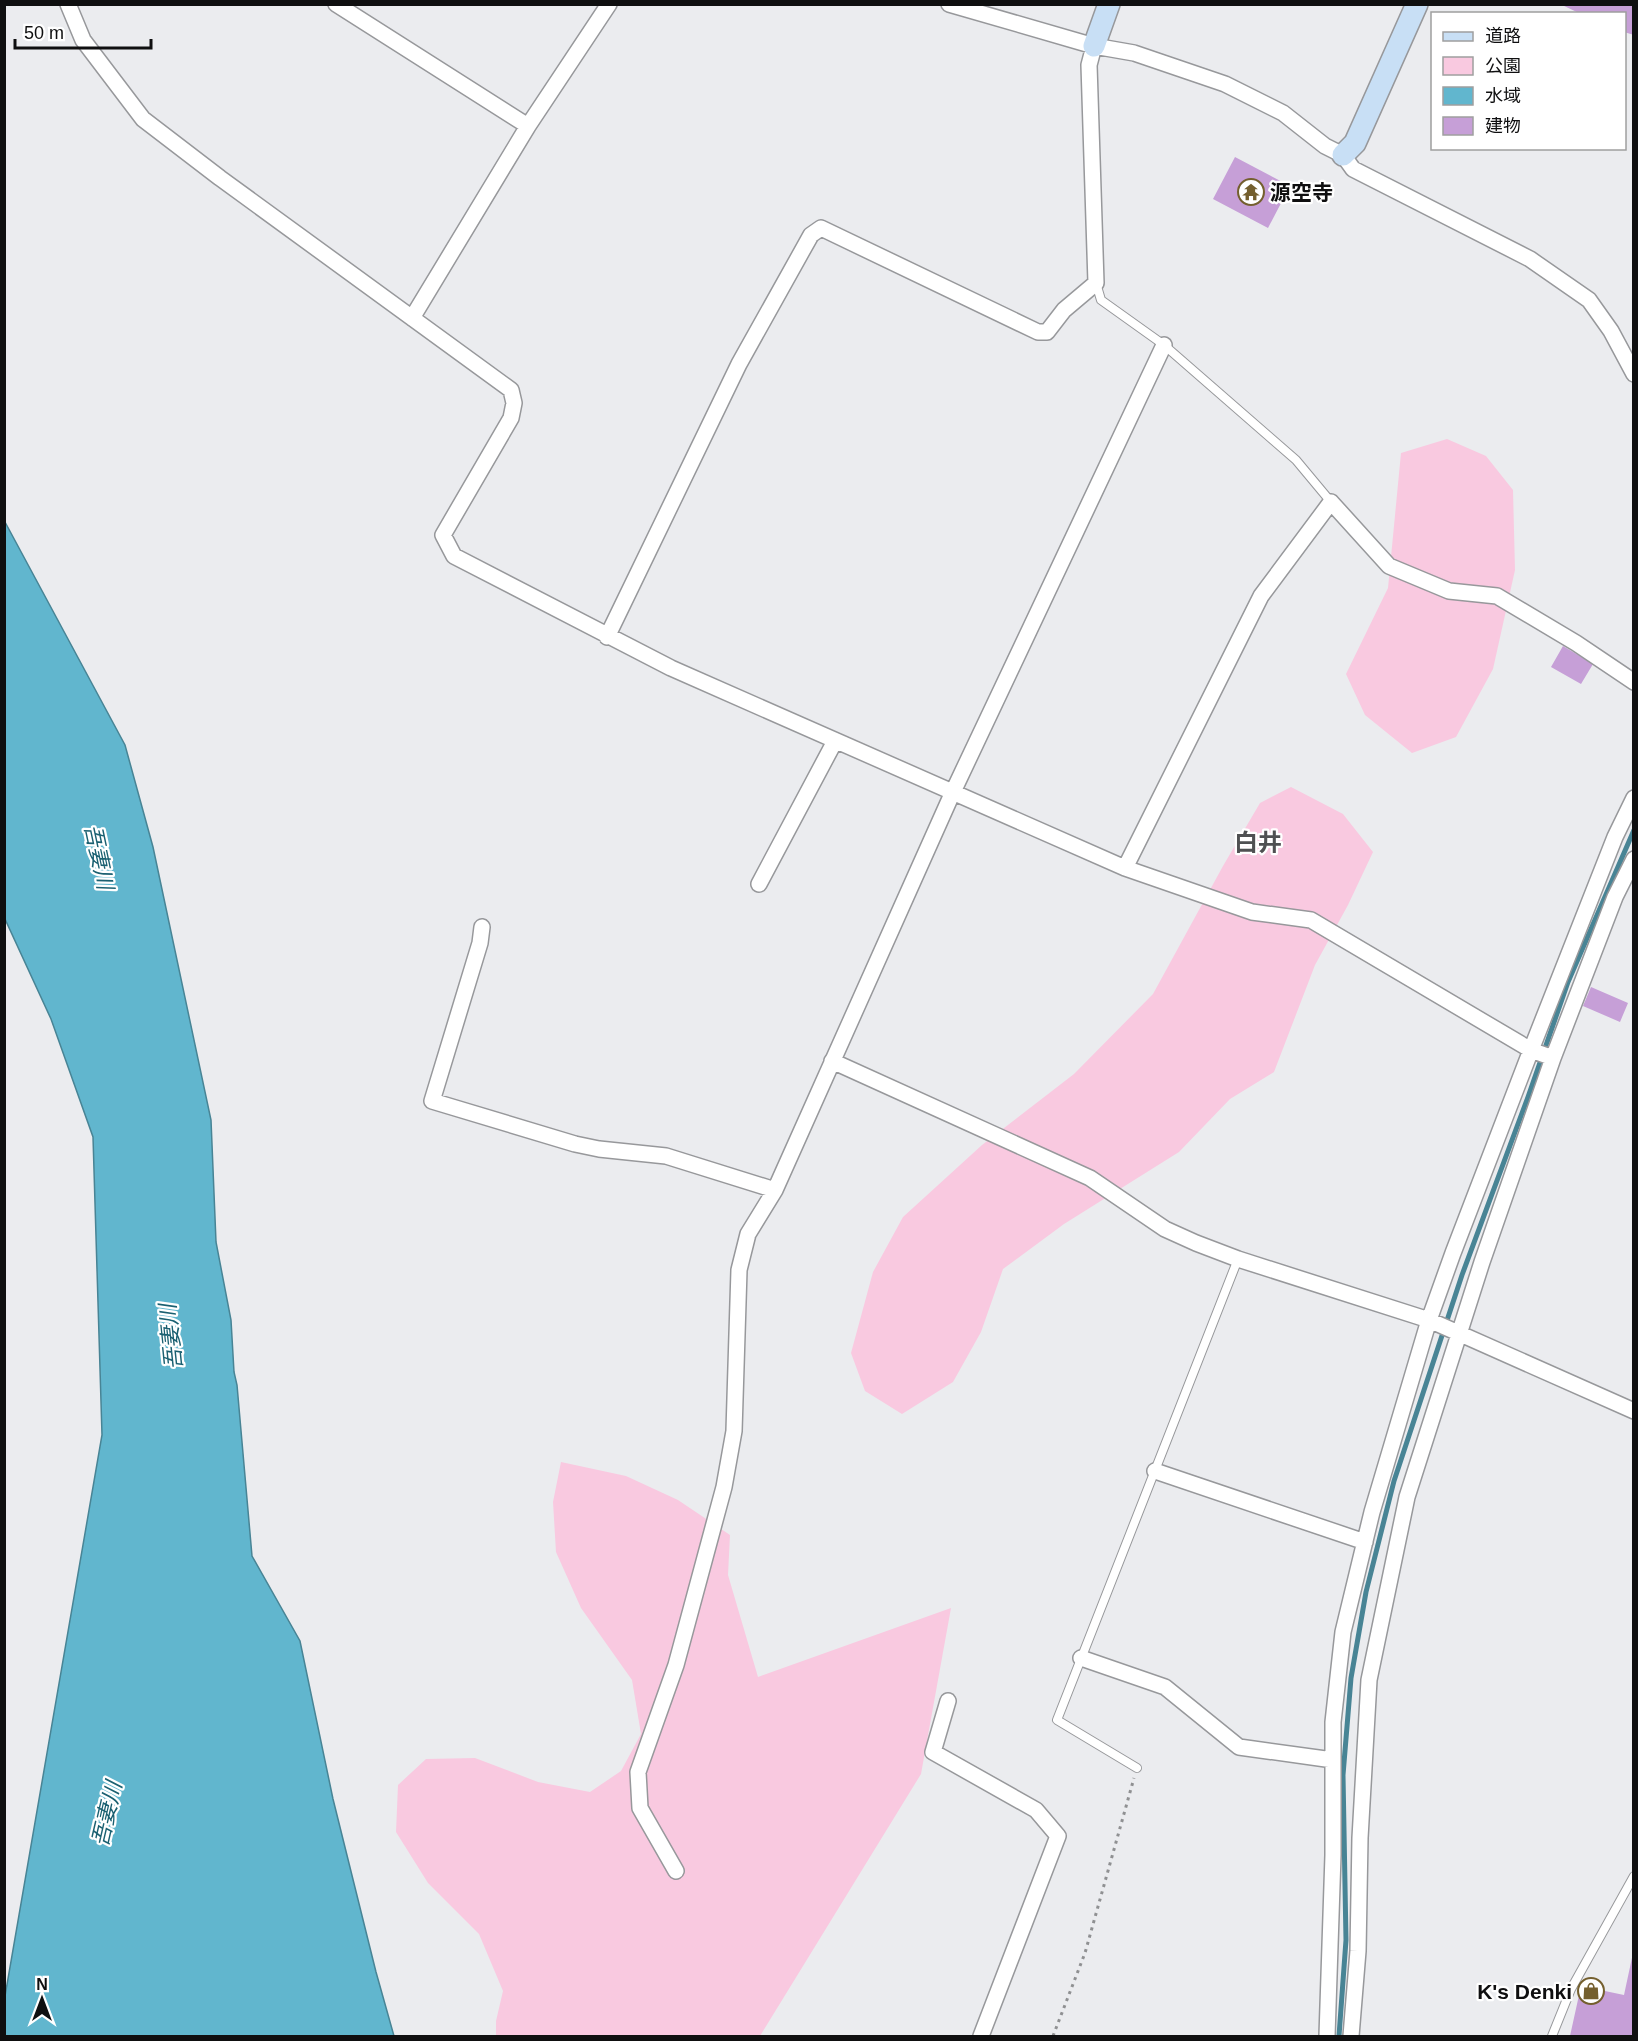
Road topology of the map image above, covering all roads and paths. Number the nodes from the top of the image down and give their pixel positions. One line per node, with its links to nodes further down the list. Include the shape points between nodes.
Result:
1 (68, 4): 11 (street, via 82,40 143,118)
2 (336, 4): 8 (street)
3 (609, 4): 8 (street)
4 (949, 4): 7 (street)
5 (1109, 4): 7 (street)
6 (1417, 4): 9 (street, via 1355,143)
7 (1094, 46): 9 (street, via 1134,53 1225,84 1282,113); 10 (street, via 1089,65)
8 (528, 126): 11 (street)
9 (1343, 155): 13 (street, via 1353,169 1530,260 1589,300)
10 (1096, 283): 12 (lane, via 1101,300); 15 (street, via 1064,310 1047,332 1038,332 821,228 811,235 739,364)
11 (412, 318): 15 (street, via 511,390 514,403 511,418 443,535 454,556)
12 (1164, 345): 14 (lane, via 1296,460); 18 (street)
13 (1634, 374)
14 (1331, 502): 16 (street, via 1389,566 1449,591 1497,596); 21 (street, via 1261,596)
15 (607, 636): 17 (street)
16 (1634, 682)
17 (835, 741): 18 (street); 22 (street)
18 (952, 794): 21 (street); 25 (street)
19 (1634, 798): 24 (street, via 1611,848)
20 (1634, 859): 24 (street)
21 (1125, 868): 24 (street, via 1252,912 1311,920)
22 (759, 884)
23 (482, 927): 26 (street, via 432,1101 575,1144 666,1156)
24 (1543, 1054): 28 (street); 28 (street)
25 (832, 1061): 26 (street); 27 (street, via 1090,1178 1165,1229)
26 (775, 1190): 37 (street, via 748,1234 740,1270 734,1431 724,1487 676,1665 638,1772 640,1808)
27 (1238, 1259): 28 (street); 30 (lane)
28 (1444, 1327): 29 (street); 31 (street); 36 (street, via 1369,1680)
29 (1634, 1410)
30 (1155, 1472): 31 (street); 32 (lane)
31 (1365, 1542): 34 (street, via 1343,1632)
32 (1081, 1658): 34 (street, via 1165,1687 1239,1747); 35 (lane, via 1057,1720)
33 (948, 1701): 40 (street, via 933,1752 1036,1810 1058,1836)
34 (1333, 1760): 36 (street)
35 (1137, 1768): 41 (path, via 1085,1953)
36 (1344, 1837): 39 (street); 39 (street)
37 (676, 1871)
38 (1634, 1876): 44 (lane, via 1571,1989)
39 (1344, 1951): 42 (street); 43 (street)
40 (981, 2037)
41 (1053, 2037)
42 (1327, 2037)
43 (1351, 2037)
44 (1552, 2037)

